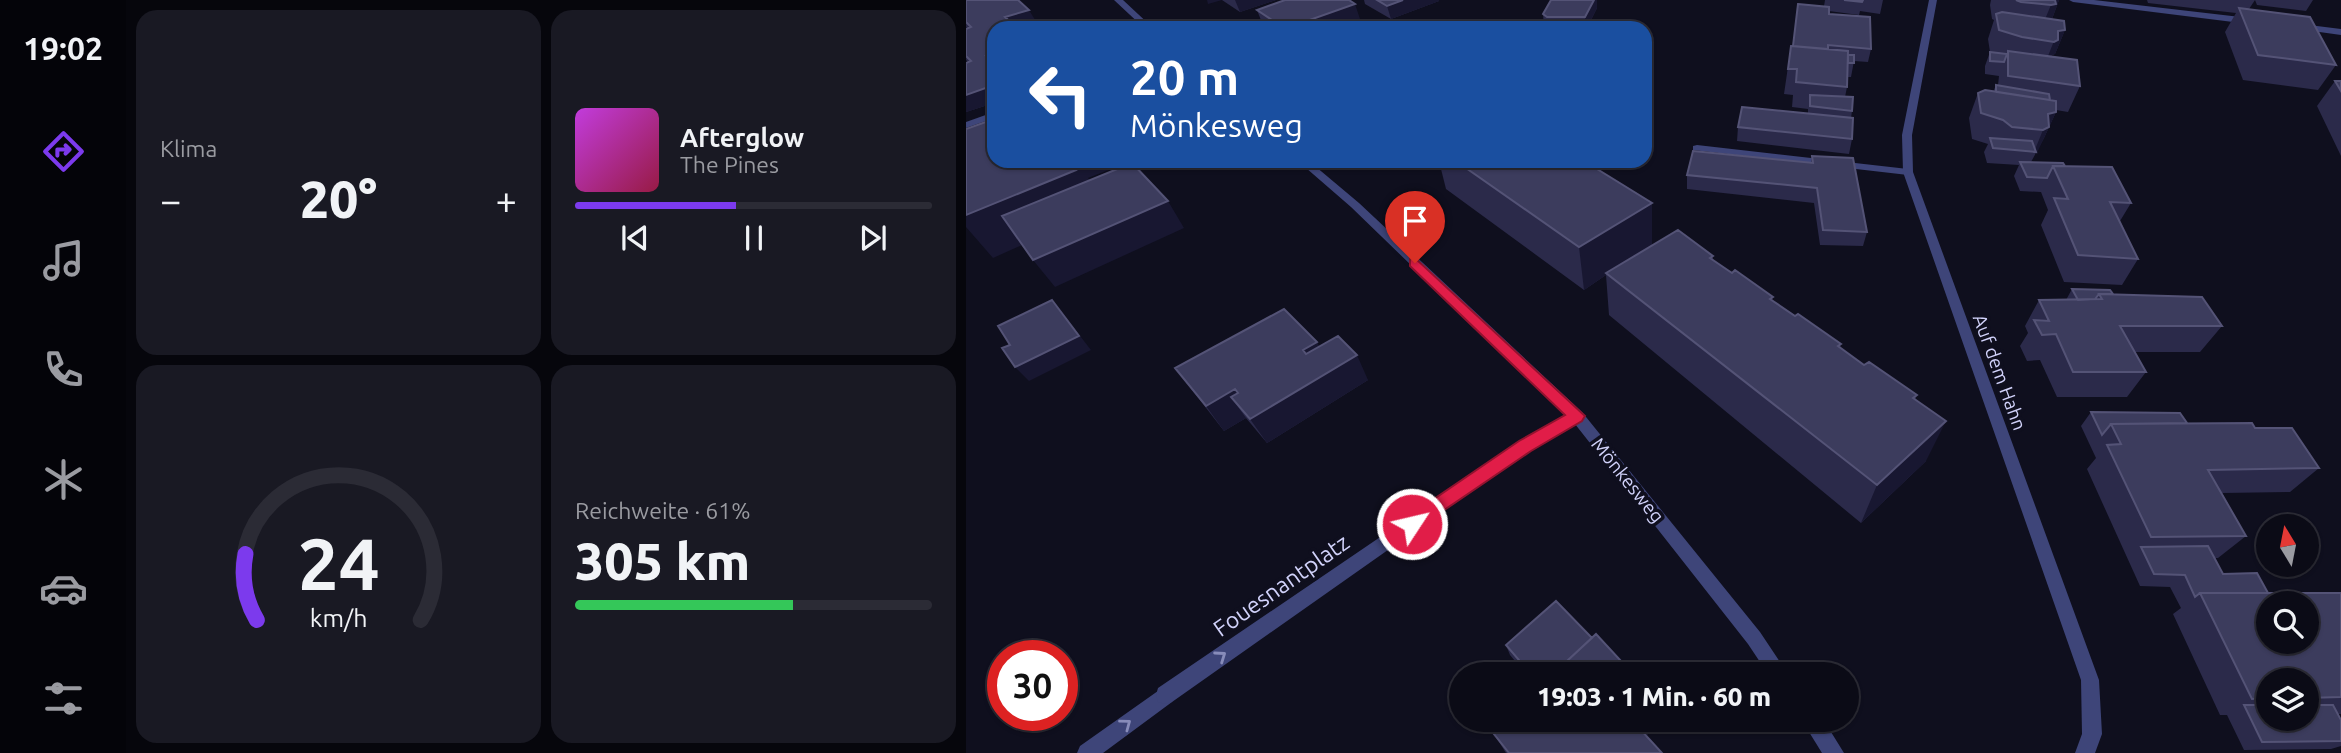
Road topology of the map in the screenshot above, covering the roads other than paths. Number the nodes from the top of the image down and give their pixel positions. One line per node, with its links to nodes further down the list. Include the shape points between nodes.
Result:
1 (1118, 0): 4 (street)
2 (1933, 0): 12 (street, Auf dem Hahn, via 1907,135)
3 (2073, 0): 5 (street)
4 (1141, 21)
5 (2260, 23)
6 (2287, 26): 7 (street)
7 (2341, 32)
8 (987, 118): 9 (street)
9 (966, 125)
10 (1697, 148): 12 (street)
11 (1311, 168): 13 (street, Mönkesweg)
12 (1909, 172): 18 (street, Auf dem Hahn, via 2090,680 2092,734)
13 (1577, 416): 14 (street, Mönkesweg); 16 (street, Fouesnantplatz, one-way to 13, via 1525,446)
14 (1771, 662)
15 (1820, 732): 17 (street)
16 (1087, 753)
17 (1834, 753)
18 (2085, 753)

